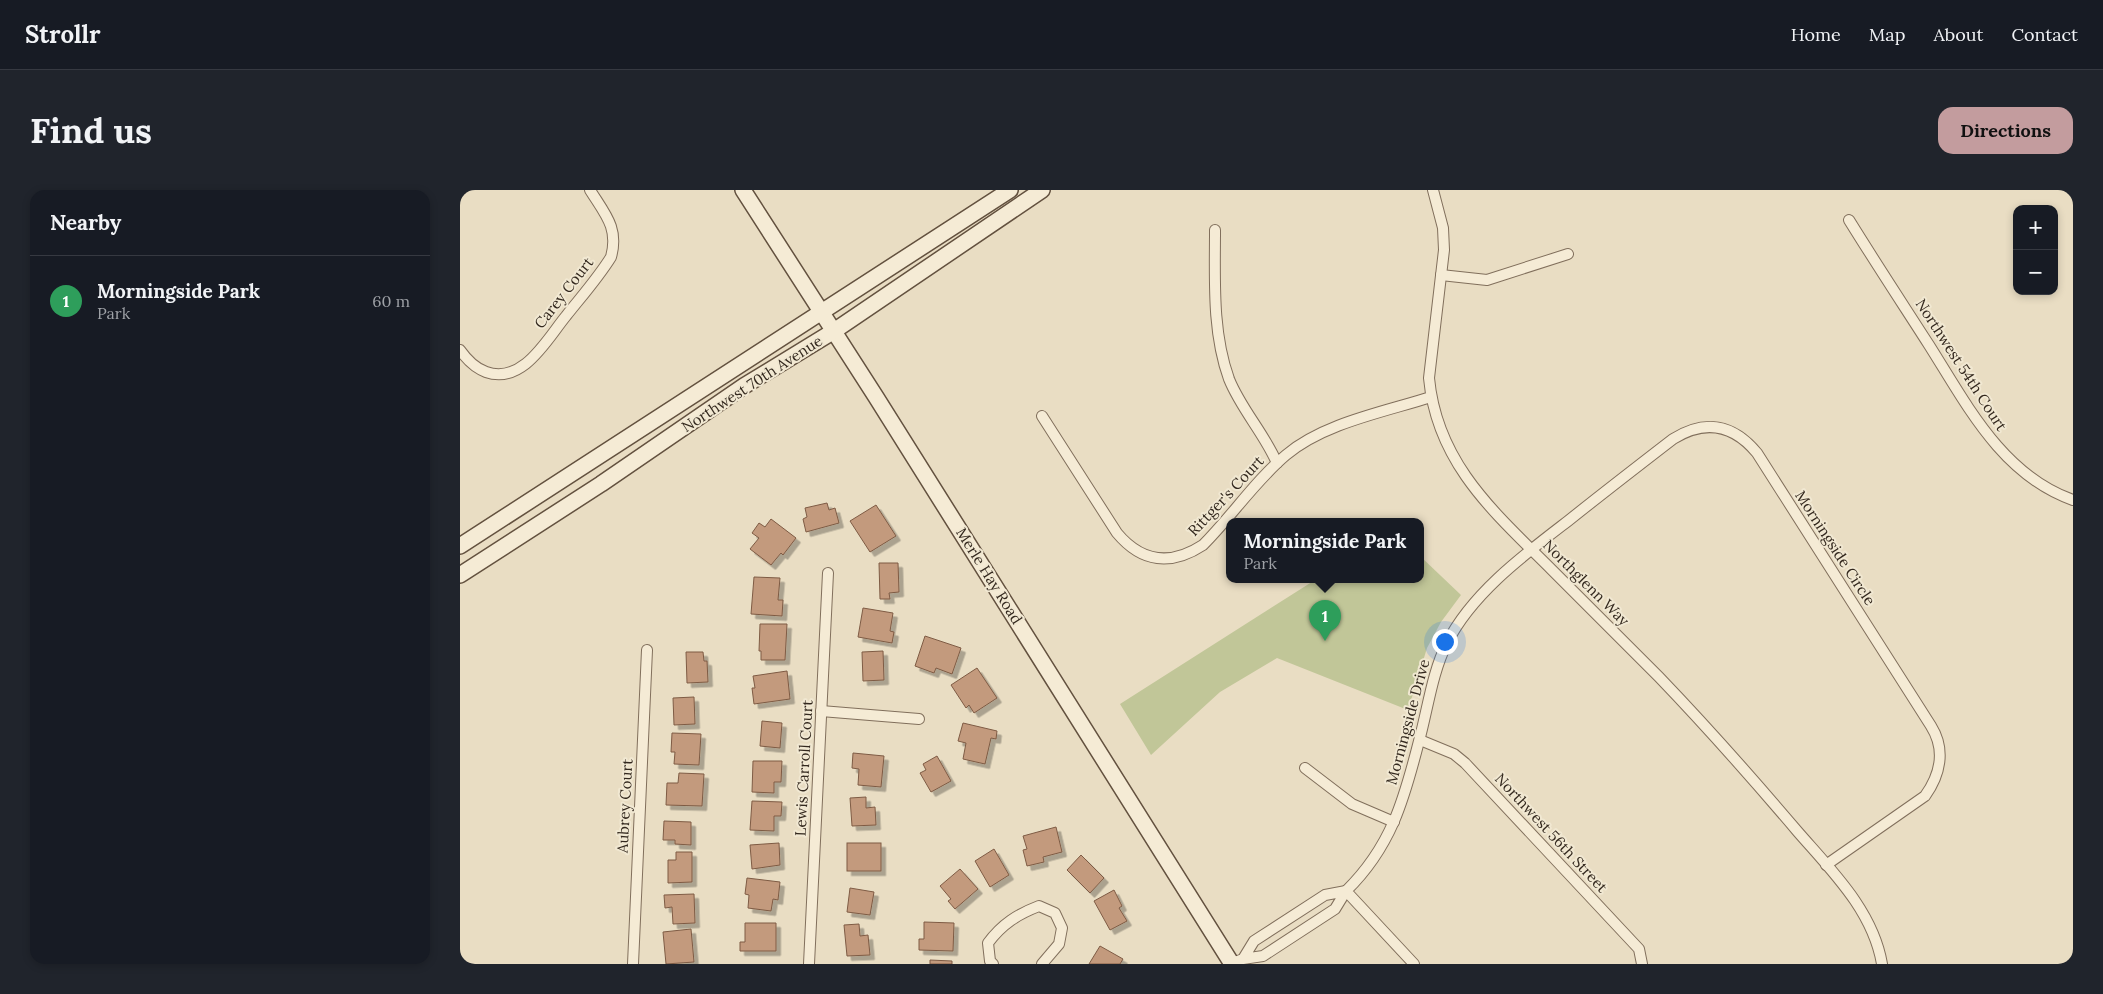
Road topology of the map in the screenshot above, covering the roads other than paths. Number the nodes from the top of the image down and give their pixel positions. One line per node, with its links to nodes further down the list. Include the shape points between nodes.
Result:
1 (590, 190): 12 (street, Carey Court, via 611,224 614,235 611,257 532,358 514,371 490,373 470,363)
2 (743, 190): 10 (main road, Merle Hay Road)
3 (1010, 190): 10 (main road, Northwest 70th Avenue)
4 (1042, 190): 11 (main road, Northwest 70th Avenue)
5 (1433, 190): 9 (street, Northglenn Way, via 1443,228)
6 (1849, 220): 16 (street, Northwest 54th Court, via 1974,416 2000,451 2039,484)
7 (1215, 230): 15 (street, via 1217,323 1221,352 1241,404)
8 (1568, 254): 9 (street, via 1487,280)
9 (1441, 275): 13 (street, Northglenn Way, via 1429,378)
10 (822, 312): 11 (main road, Merle Hay Road); 19 (main road, Northwest 70th Avenue)
11 (834, 331): 22 (main road, Northwest 70th Avenue, via 744,386 609,479); 31 (main road, Merle Hay Road)
12 (460, 350)
13 (1431, 397): 15 (street, Rittger's Court, via 1320,433 1302,442); 20 (street, Northglenn Way, via 1444,439 1468,478 1486,503)
14 (1042, 416): 18 (street, Rittger's Court, via 1117,533 1138,552 1165,559 1190,554)
15 (1277, 463): 17 (street, Rittger's Court)
16 (2073, 500)
17 (1227, 518)
18 (1226, 520)
19 (460, 546)
20 (1532, 549): 26 (street, Morningside Drive, via 1484,593 1456,626 1438,667); 29 (street, Northglenn Way, via 1706,726); 29 (street, Morningside Circle, via 1684,432 1717,428 1736,434 1747,442 1931,726 1939,744 1939,771 1925,796)
21 (828, 573): 24 (street, Lewis Carroll Court)
22 (460, 575)
23 (647, 650): 32 (street, Aubrey Court)
24 (821, 711): 25 (street); 33 (street, Lewis Carroll Court)
25 (919, 719)
26 (1420, 740): 28 (street, Morningside Drive); 37 (street, Northwest 56th Street, via 1465,762 1639,949)
27 (1304, 768): 28 (street, via 1352,804)
28 (1394, 822): 30 (street, Morningside Drive, via 1384,844)
29 (1826, 865): 38 (street, Northglenn Way, via 1856,902 1874,937)
30 (1346, 891): 31 (street, via 1325,896 1254,941); 31 (street, Morningside Drive, via 1335,909 1263,956); 36 (street)
31 (1234, 962)
32 (633, 964)
33 (809, 964)
34 (994, 964): 35 (street, via 990,961 988,943 998,930 1020,913 1039,906 1055,914 1062,928 1059,944)
35 (1042, 964)
36 (1414, 964)
37 (1642, 964)
38 (1882, 964)

